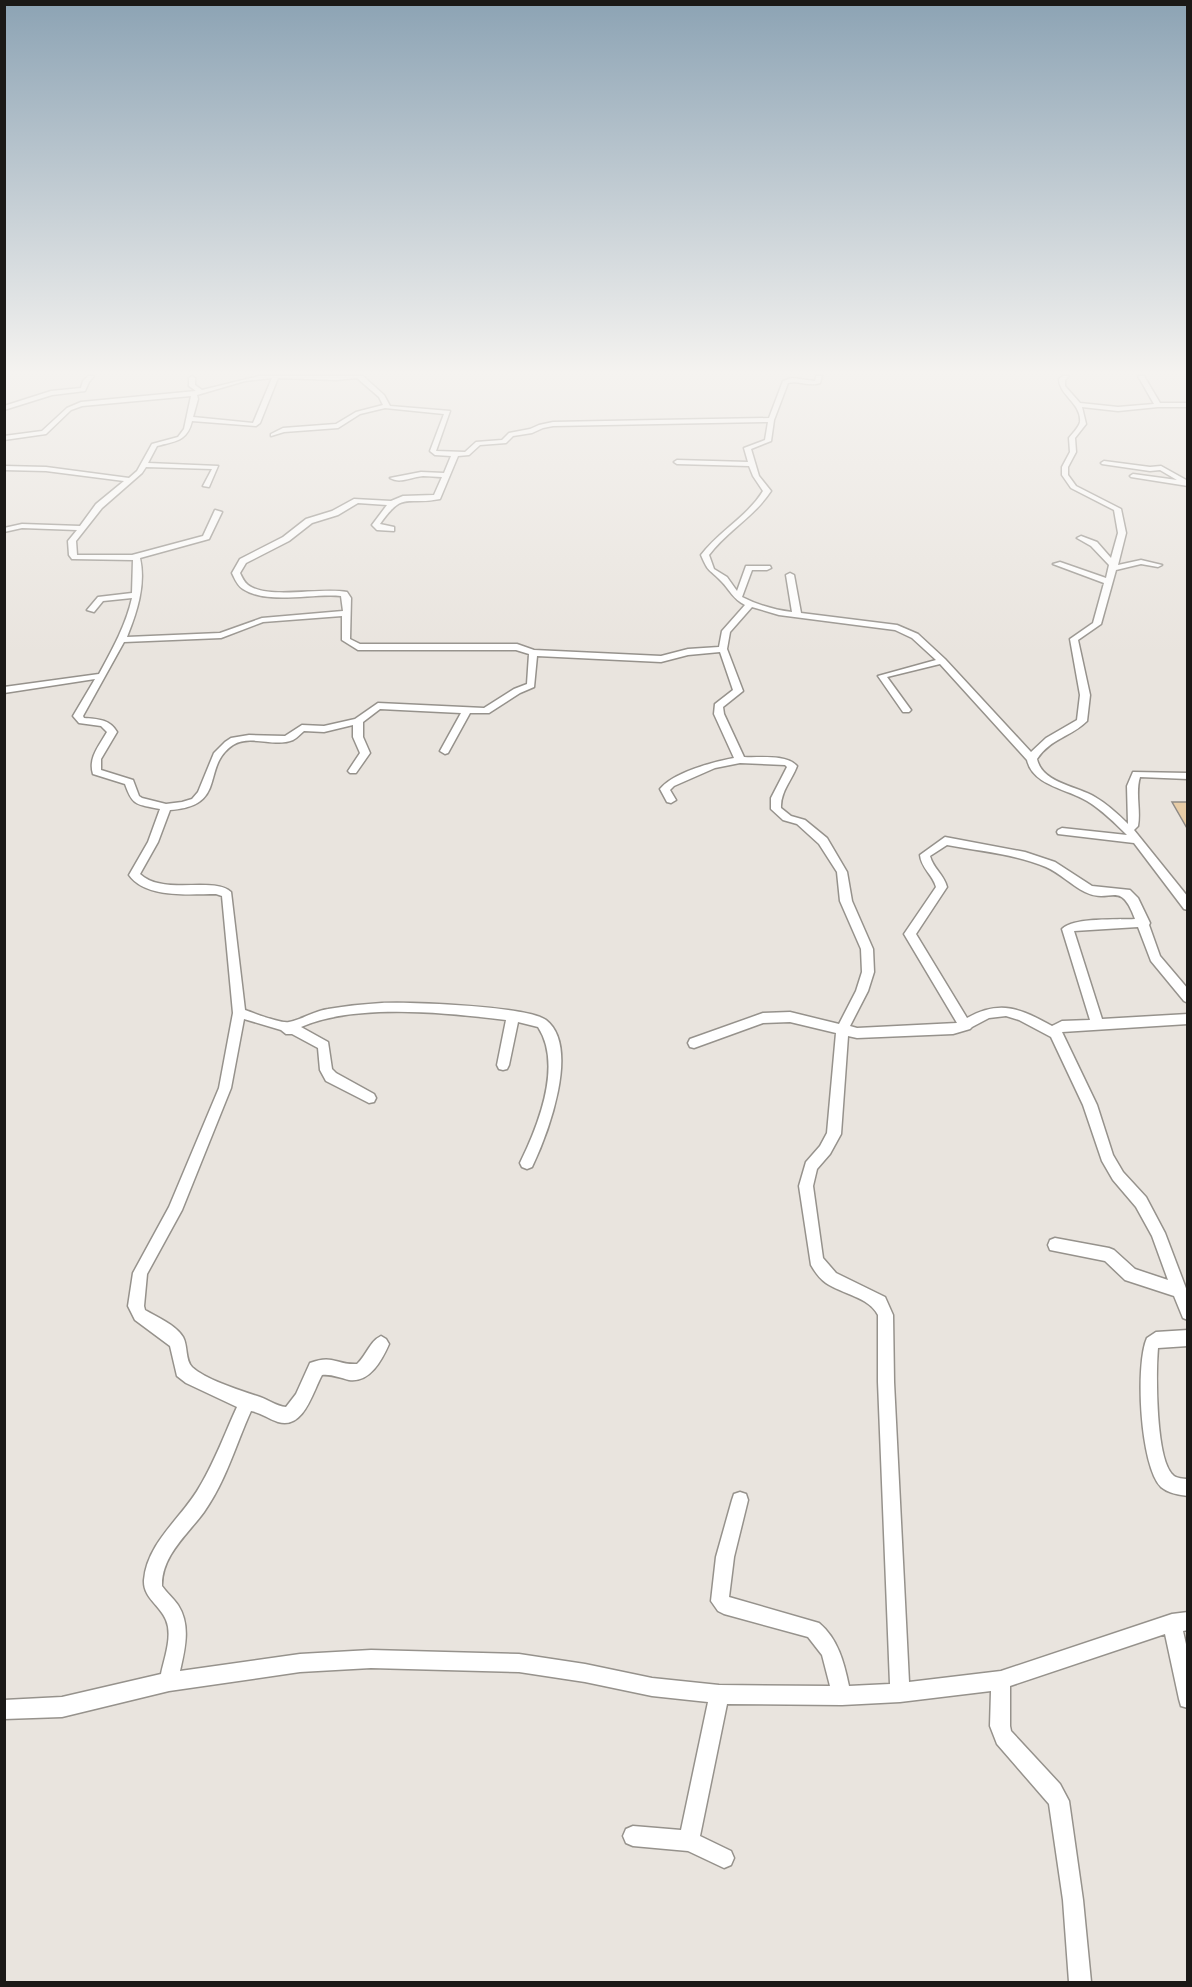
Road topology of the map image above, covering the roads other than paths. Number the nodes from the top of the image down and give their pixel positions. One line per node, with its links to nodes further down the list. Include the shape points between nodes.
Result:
1 (35, 469): 11 (street)
2 (140, 469): 11 (street)
3 (215, 469): 13 (street)
4 (448, 469): 8 (street)
5 (753, 469): 28 (street, via 766,494 705,555 711,570)
6 (1065, 469): 23 (street, via 1072,487 1117,509 1122,533)
7 (1165, 469): 12 (street)
8 (446, 475): 10 (street); 14 (street, via 437,497 402,498)
9 (1133, 476): 12 (street)
10 (393, 478)
11 (129, 480): 16 (street)
12 (1188, 484)
13 (207, 486)
14 (390, 503): 17 (street, via 376,525); 30 (street, via 353,502 309,521 238,566 236,573 248,589 344,594)
15 (218, 512): 20 (street, via 206,537)
16 (81, 528): 18 (street, via 22,526); 20 (street, via 72,541 74,556)
17 (391, 528)
18 (4, 530)
19 (1081, 538): 23 (street, via 1094,544)
20 (134, 557): 27 (street, via 138,565)
21 (1057, 564): 26 (street)
22 (1158, 565): 23 (street, via 1141,562)
23 (1114, 567): 26 (street)
24 (767, 568): 28 (street, via 749,568)
25 (790, 575): 31 (street)
26 (1108, 582): 42 (street, via 1097,624 1074,639 1085,695 1082,721 1043,741)
27 (136, 595): 29 (street, via 101,599); 32 (street)
28 (744, 601): 31 (street); 33 (street, via 726,631)
29 (91, 610)
30 (346, 613): 32 (street, via 262,620 221,635); 34 (street, via 346,640 358,647 517,646)
31 (796, 615): 35 (street, via 897,628 915,636)
32 (121, 640): 36 (street)
33 (723, 649): 34 (street, via 652,659); 43 (street, via 738,691 718,706 719,714)
34 (533, 653): 38 (street, via 531,685 491,710)
35 (942, 661): 39 (street, via 882,676); 42 (street)
36 (100, 676): 37 (street); 47 (street, via 78,716 82,721 112,728 96,759 95,770 129,782 139,801)
37 (4, 690)
38 (467, 710): 40 (street, via 378,706); 41 (street)
39 (906, 710)
40 (358, 721): 44 (street, via 358,737 365,753); 47 (street, via 324,729 302,728 288,739 233,741 221,752 199,798)
41 (445, 751)
42 (1032, 759): 48 (street, via 1040,775 1091,799)
43 (740, 760): 46 (street, via 713,765 670,784 665,789); 60 (street, via 790,765 788,777 775,797 776,809 813,830 842,872 846,901 867,949 868,972)
44 (353, 771)
45 (1188, 776): 48 (street, via 1136,774 1132,789 1134,820)
46 (671, 800)
47 (166, 807): 54 (street, via 153,842 134,875 142,883 216,890 227,895)
48 (1128, 828): 50 (street)
49 (1062, 832): 50 (street)
50 (1138, 840): 51 (street)
51 (1188, 906)
52 (1143, 923): 53 (street, via 1155,958); 57 (street, via 1068,929); 58 (street, via 1126,892 1090,890 1051,865 1025,856 949,841 940,844 924,855 924,860 942,887 910,934)
53 (1188, 998)
54 (239, 1013): 59 (street); 71 (street, via 222,1098 175,1209 140,1273 136,1306 141,1315 177,1342 183,1370)
55 (513, 1016): 59 (street, via 385,1008 332,1013); 63 (street); 65 (street, via 544,1025 556,1067 538,1143)
56 (1188, 1019): 57 (street)
57 (1097, 1023): 61 (street, via 1062,1026)
58 (966, 1026): 60 (street); 61 (street, via 988,1013 1001,1011 1029,1019)
59 (286, 1029): 64 (street, via 320,1042 324,1046 326,1070 332,1077)
60 (842, 1031): 62 (street, via 790,1017 763,1018); 77 (street, via 834,1134 811,1166 806,1186 819,1268 843,1286 877,1301 886,1312 885,1371)
61 (1056, 1034): 67 (street, via 1090,1105 1107,1157 1143,1204)
62 (694, 1043)
63 (503, 1065)
64 (369, 1098)
65 (527, 1163)
66 (1054, 1245): 67 (street, via 1109,1255 1130,1275)
67 (1180, 1291): 68 (street)
68 (1188, 1314)
69 (1188, 1338): 72 (street, via 1152,1343 1148,1406 1157,1464 1171,1484)
70 (381, 1344): 71 (street, via 357,1372 323,1366 316,1370 301,1402 290,1414 284,1416)
71 (247, 1403): 76 (street, via 205,1496 165,1548 153,1581 157,1595 176,1620)
72 (1188, 1488)
73 (740, 1500): 79 (street, via 725,1557 720,1601 813,1629 823,1636)
74 (1180, 1622): 75 (street); 80 (street)
75 (1001, 1680): 77 (street); 85 (street, via 1000,1726 1004,1737 1053,1791 1062,1811)
76 (169, 1682): 78 (street, via 300,1663 445,1660 519,1663 652,1687); 81 (street, via 62,1707)
77 (900, 1693): 79 (street)
78 (719, 1694): 79 (street); 83 (street)
79 (842, 1696)
80 (1188, 1699)
81 (4, 1710)
82 (633, 1836): 83 (street)
83 (689, 1841): 84 (street)
84 (724, 1858)
85 (1080, 1983)

